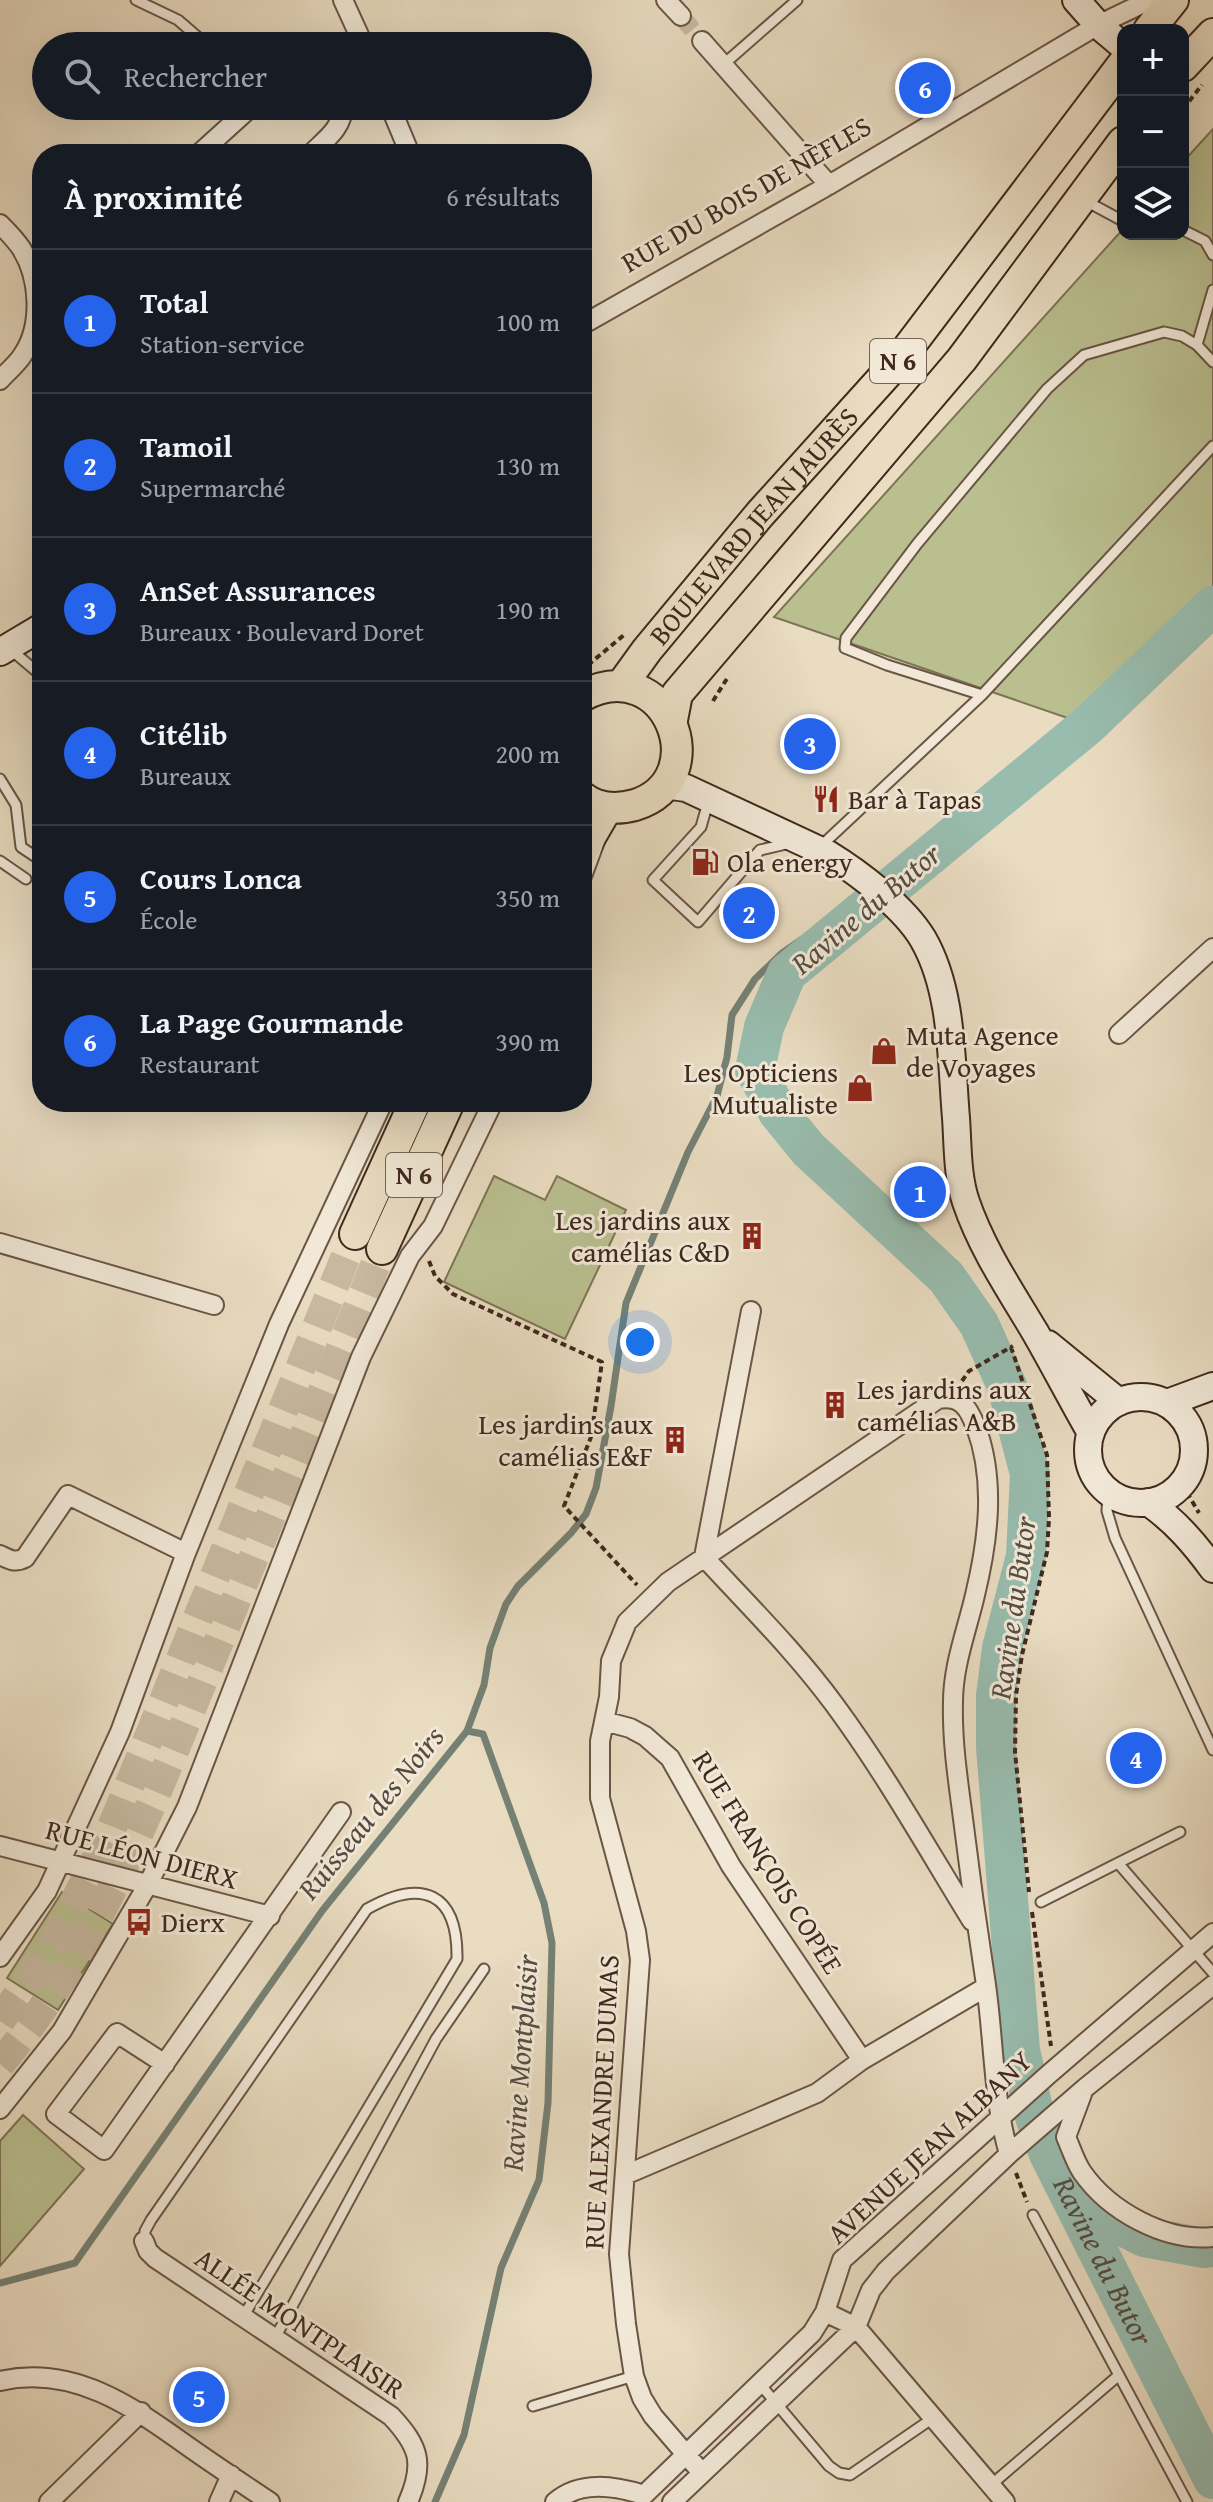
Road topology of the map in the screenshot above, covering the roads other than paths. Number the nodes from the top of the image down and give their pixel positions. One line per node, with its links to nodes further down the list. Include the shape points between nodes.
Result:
1 (136, 0): 11 (lane)
2 (343, 0): 12 (street)
3 (666, 0): 8 (street)
4 (797, 0): 16 (lane)
5 (1076, 0): 10 (street)
6 (1150, 0): 10 (street, RUE DU BOIS DE NÈFLES)
7 (1173, 0): 9 (main road)
8 (681, 16)
9 (1154, 24)
10 (1098, 25): 15 (street); 26 (street, RUE DU BOIS DE NÈFLES)
11 (192, 32)
12 (358, 32)
13 (1213, 34): 18 (main road)
14 (702, 41): 16 (street)
15 (1117, 41)
16 (724, 64): 26 (street)
17 (1117, 72): 43 (main road, BOULEVARD JEAN JAURÈS / N 6, via 899,360 760,514)
18 (1194, 73)
19 (237, 120): 22 (street)
20 (340, 120): 23 (street)
21 (396, 120): 24 (street)
22 (210, 144)
23 (321, 144)
24 (406, 144)
25 (1117, 150): 27 (main road, BOULEVARD JEAN JAURÈS / N 6)
26 (829, 185): 34 (street, RUE DU BOIS DE NÈFLES)
27 (1082, 199): 28 (lane); 46 (main road, BOULEVARD JEAN JAURÈS / N 6, via 962,359 677,694)
28 (1117, 218)
29 (0, 224): 32 (street)
30 (1189, 233): 31 (lane, via 1205,241)
31 (1213, 255)
32 (32, 260)
33 (1213, 290): 36 (lane)
34 (592, 319)
35 (32, 332): 38 (street, via 23,355)
36 (1197, 345): 37 (lane); 45 (lane, via 1164,332 1084,355 1037,401 846,638 845,648)
37 (1213, 362)
38 (0, 380)
39 (1213, 446): 45 (lane)
40 (32, 633): 41 (street)
41 (4, 650): 42 (lane)
42 (32, 669)
43 (621, 686): 44 (main road); 46 (main road, via 649,695)
44 (592, 692)
45 (982, 695): 50 (lane)
46 (672, 720): 48 (main road, BOULEVARD JEAN JAURÈS / N 6)
47 (0, 779): 51 (lane, via 16,805 21,847)
48 (683, 784): 49 (main road, via 624,808); 50 (street); 50 (lane, via 701,827 653,880 698,922 760,850)
49 (595, 803)
50 (809, 845): 65 (street, via 850,867 910,921 924,941 947,1019 966,1201 982,1240)
51 (32, 854)
52 (0, 861): 53 (lane)
53 (26, 879)
54 (1213, 948): 55 (street)
55 (1119, 1034)
56 (378, 1112): 75 (street, via 279,1324)
57 (410, 1112): 60 (main road, N 6)
58 (444, 1112): 62 (main road, N 6)
59 (488, 1112): 86 (street, via 361,1357 187,1807)
60 (355, 1234)
61 (0, 1243): 63 (street)
62 (382, 1249)
63 (214, 1305)
64 (751, 1311): 77 (street)
65 (1036, 1334): 67 (street); 70 (street)
66 (1213, 1389): 68 (street); 69 (street)
67 (1119, 1402): 68 (street, via 1151,1397); 70 (street, via 1097,1420)
68 (1167, 1403): 69 (street)
69 (1191, 1429): 71 (street, via 1194,1458)
70 (1091, 1433): 72 (street, via 1091,1465)
71 (1182, 1484): 73 (street); 74 (street)
72 (1108, 1491): 73 (street, via 1134,1503); 80 (lane, via 1115,1538)
73 (1148, 1502): 74 (street)
74 (1192, 1540): 78 (street)
75 (186, 1553): 76 (street, via 68,1495 25,1558 10,1561); 84 (street, via 120,1732)
76 (0, 1555)
77 (704, 1557): 79 (street, RUE ALEXANDRE DUMAS, via 668,1582 627,1622 611,1661); 89 (street, via 832,1701 871,1755); 89 (street, RUE ALEXANDRE DUMAS, via 938,1399 961,1401 978,1434 988,1487 987,1539 953,1698 953,1740)
78 (1213, 1569)
79 (604, 1721): 97 (street, RUE FRANÇOIS COPÉE, via 645,1736 670,1758 731,1866); 103 (street, RUE ALEXANDRE DUMAS, via 600,1798 640,1960)
80 (1213, 1750)
81 (341, 1812): 88 (street, RUE LÉON DIERX)
82 (1180, 1832): 85 (lane)
83 (0, 1846): 84 (street, RUE LÉON DIERX)
84 (61, 1861): 86 (street, RUE LÉON DIERX); 92 (street, via 47,1891)
85 (1118, 1863): 87 (lane); 91 (lane)
86 (147, 1886): 88 (street, RUE LÉON DIERX); 100 (street, via 62,2031)
87 (1041, 1902)
88 (270, 1916): 98 (street, RUE LÉON DIERX)
89 (976, 1928): 96 (street)
90 (1213, 1933): 91 (street, AVENUE JEAN ALBANY)
91 (1193, 1951): 94 (lane); 101 (street, AVENUE JEAN ALBANY)
92 (0, 1957)
93 (484, 1969): 110 (lane, via 436,2039)
94 (1213, 1973)
95 (1213, 1985): 99 (street)
96 (986, 1987): 97 (street); 101 (street)
97 (862, 2060): 103 (street, via 817,2093)
98 (165, 2064): 98 (street, RUE LÉON DIERX, via 117,2033 56,2114 104,2150)
99 (1085, 2088): 102 (street); 105 (street, via 1066,2137 1081,2170 1102,2195 1173,2235)
100 (0, 2109)
101 (1004, 2113): 102 (street); 107 (street, AVENUE JEAN ALBANY, via 842,2260)
102 (1013, 2154): 109 (street, via 886,2271 871,2290)
103 (625, 2175): 112 (street, RUE ALEXANDRE DUMAS, via 619,2254)
104 (1033, 2215): 111 (lane)
105 (1213, 2237)
106 (144, 2241): 108 (street, ALLÉE MONTPLAISIR, via 155,2258); 108 (lane, via 151,2220 367,1909 391,1896 417,1893 438,1899 452,1915 457,1959)
107 (825, 2312): 109 (street); 114 (street, AVENUE JEAN ALBANY, via 812,2333)
108 (243, 2317): 110 (street, ALLÉE MONTPLAISIR)
109 (856, 2327): 115 (street); 118 (street)
110 (275, 2338): 126 (street, ALLÉE MONTPLAISIR, via 391,2416 407,2433 418,2454)
111 (1119, 2375): 122 (lane); 130 (lane)
112 (634, 2376): 116 (lane); 119 (street, RUE ALEXANDRE DUMAS, via 653,2416)
113 (0, 2381): 117 (street, via 26,2377 76,2382)
114 (759, 2383): 115 (lane); 119 (street, AVENUE JEAN ALBANY)
115 (776, 2403): 118 (lane, via 829,2466 850,2475); 120 (street)
116 (533, 2406)
117 (141, 2412): 121 (street); 123 (street)
118 (933, 2418): 122 (street)
119 (685, 2456): 120 (street, RUE ALEXANDRE DUMAS); 127 (street, AVENUE JEAN ALBANY, via 644,2495 585,2487)
120 (702, 2473): 128 (street)
121 (231, 2475): 124 (street); 125 (street)
122 (991, 2485): 129 (street)
123 (49, 2502)
124 (219, 2502)
125 (270, 2502)
126 (408, 2502)
127 (555, 2502)
128 (672, 2502)
129 (1005, 2502)
130 (1187, 2502)

